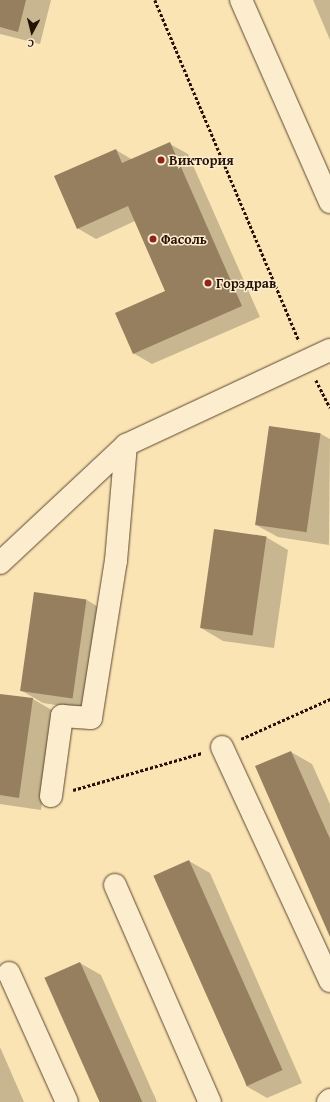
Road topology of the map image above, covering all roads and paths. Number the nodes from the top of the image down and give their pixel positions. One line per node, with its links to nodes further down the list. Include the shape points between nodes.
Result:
1 (154, 0): 5 (path)
2 (241, 0): 3 (street)
3 (330, 202)
4 (330, 350): 5 (street)
5 (307, 361): 6 (path); 7 (street)
6 (330, 408)
7 (126, 445): 8 (street); 11 (street, via 116,561 91,718 62,716)
8 (0, 563)
9 (330, 699): 10 (path)
10 (222, 747): 11 (path); 14 (street)
11 (51, 796)
12 (115, 885): 16 (street)
13 (9, 973): 15 (street)
14 (330, 981)
15 (67, 1102)
16 (210, 1102)

